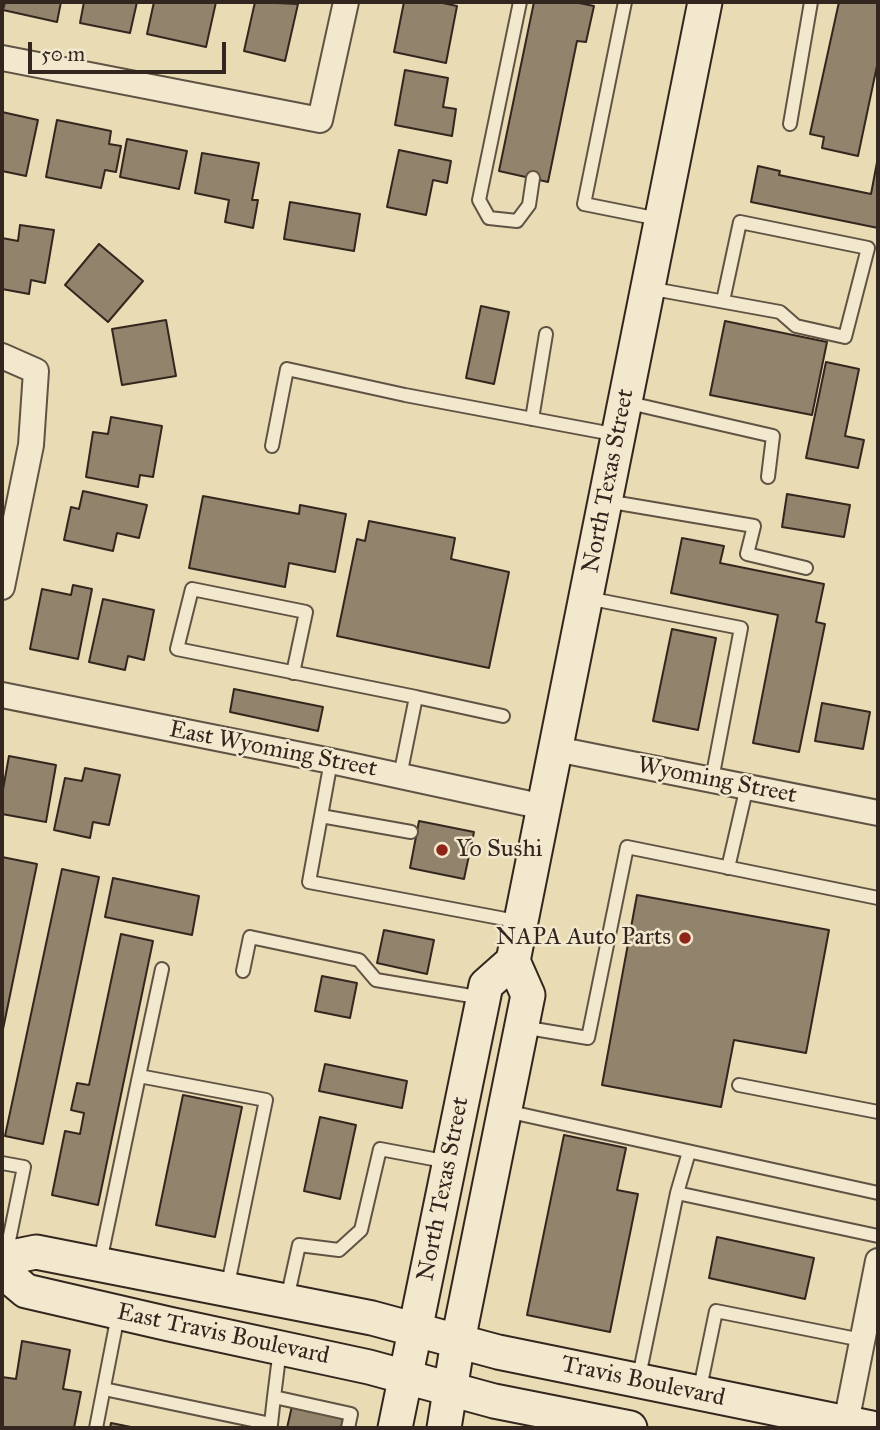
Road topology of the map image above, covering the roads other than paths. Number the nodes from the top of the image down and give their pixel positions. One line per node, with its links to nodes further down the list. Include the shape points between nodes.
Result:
1 (346, 2): 6 (street, via 320,120)
2 (520, 2): 8 (lane, via 479,200 489,218 517,221 529,205)
3 (625, 2): 9 (lane, via 584,204)
4 (705, 2): 9 (main road, North Texas Street)
5 (811, 2): 7 (lane)
6 (2, 58)
7 (790, 124)
8 (534, 178)
9 (662, 220): 10 (main road, North Texas Street)
10 (648, 288): 11 (lane); 14 (main road, North Texas Street)
11 (723, 301): 11 (lane, via 780,312 796,326 845,337 868,248 740,222)
12 (546, 334): 15 (lane)
13 (2, 356): 21 (street, via 36,371 31,445)
14 (625, 402): 16 (main road, North Texas Street); 18 (lane, via 773,436)
15 (532, 419): 16 (lane); 17 (lane, via 287,369)
16 (619, 435): 19 (main road, North Texas Street)
17 (272, 446)
18 (768, 477)
19 (606, 501): 20 (lane, via 754,526 747,554); 22 (main road, North Texas Street)
20 (806, 568)
21 (2, 587)
22 (586, 597): 27 (main road, North Texas Street); 30 (lane, via 741,628)
23 (293, 673): 23 (lane, via 306,612 192,589 177,649); 25 (lane)
24 (2, 695): 28 (street, East Wyoming Street)
25 (416, 697): 26 (lane); 29 (lane)
26 (503, 716)
27 (556, 749): 30 (street, Wyoming Street); 32 (main road, North Texas Street)
28 (331, 761): 29 (street, East Wyoming Street); 34 (lane)
29 (400, 776): 32 (street, East Wyoming Street)
30 (712, 779): 31 (street, Wyoming Street)
31 (747, 786): 33 (street, Wyoming Street); 36 (lane)
32 (544, 807): 38 (main road, North Texas Street)
33 (878, 813)
34 (321, 816): 35 (lane); 38 (lane, via 309,882)
35 (411, 832)
36 (728, 868): 37 (lane); 43 (lane, via 627,847 588,1038)
37 (878, 898)
38 (521, 922): 39 (main road, North Texas Street)
39 (513, 961): 42 (main road, North Texas Street, via 486,985); 43 (main road, North Texas Street, via 528,995)
40 (162, 969): 44 (lane)
41 (243, 971): 42 (lane, via 250,937 359,960 376,980)
42 (484, 998): 49 (main road, North Texas Street)
43 (522, 1027): 46 (main road, North Texas Street)
44 (139, 1076): 56 (lane); 57 (lane, via 267,1100)
45 (739, 1085): 47 (lane)
46 (505, 1111): 48 (lane); 62 (main road, North Texas Street)
47 (878, 1112)
48 (690, 1152): 51 (lane); 52 (lane)
49 (449, 1162): 58 (lane, via 380,1149 361,1230 339,1250 299,1245); 60 (main road, North Texas Street)
50 (2, 1163): 55 (lane, via 24,1167)
51 (677, 1193): 53 (lane); 65 (lane)
52 (878, 1193)
53 (878, 1236)
54 (878, 1262): 61 (street)
55 (3, 1263): 56 (main road, East Travis Boulevard, via 36,1252); 59 (main road, East Travis Boulevard, via 26,1291)
56 (99, 1264): 57 (main road, East Travis Boulevard)
57 (227, 1290): 58 (main road, East Travis Boulevard)
58 (286, 1302): 60 (main road, East Travis Boulevard)
59 (118, 1313): 63 (main road, East Travis Boulevard); 67 (lane)
60 (416, 1331): 62 (main road, Travis Boulevard); 64 (main road, North Texas Street)
61 (862, 1340): 68 (lane, via 716,1311); 71 (street)
62 (458, 1341): 65 (main road, Travis Boulevard); 66 (main road, North Texas Street)
63 (281, 1348): 64 (main road, East Travis Boulevard); 69 (lane)
64 (405, 1376): 66 (main road, East Travis Boulevard); 74 (main road, North Texas Street)
65 (638, 1381): 68 (main road, Travis Boulevard)
66 (450, 1388): 75 (main road, North Texas Street); 76 (main road, Travis Boulevard)
67 (104, 1389): 70 (lane); 72 (lane)
68 (699, 1393): 71 (main road, Travis Boulevard)
69 (274, 1397): 70 (lane); 73 (lane, via 351,1414)
70 (270, 1426)
71 (854, 1427)
72 (96, 1428)
73 (348, 1428)
74 (395, 1428)
75 (444, 1428)
76 (630, 1428)

